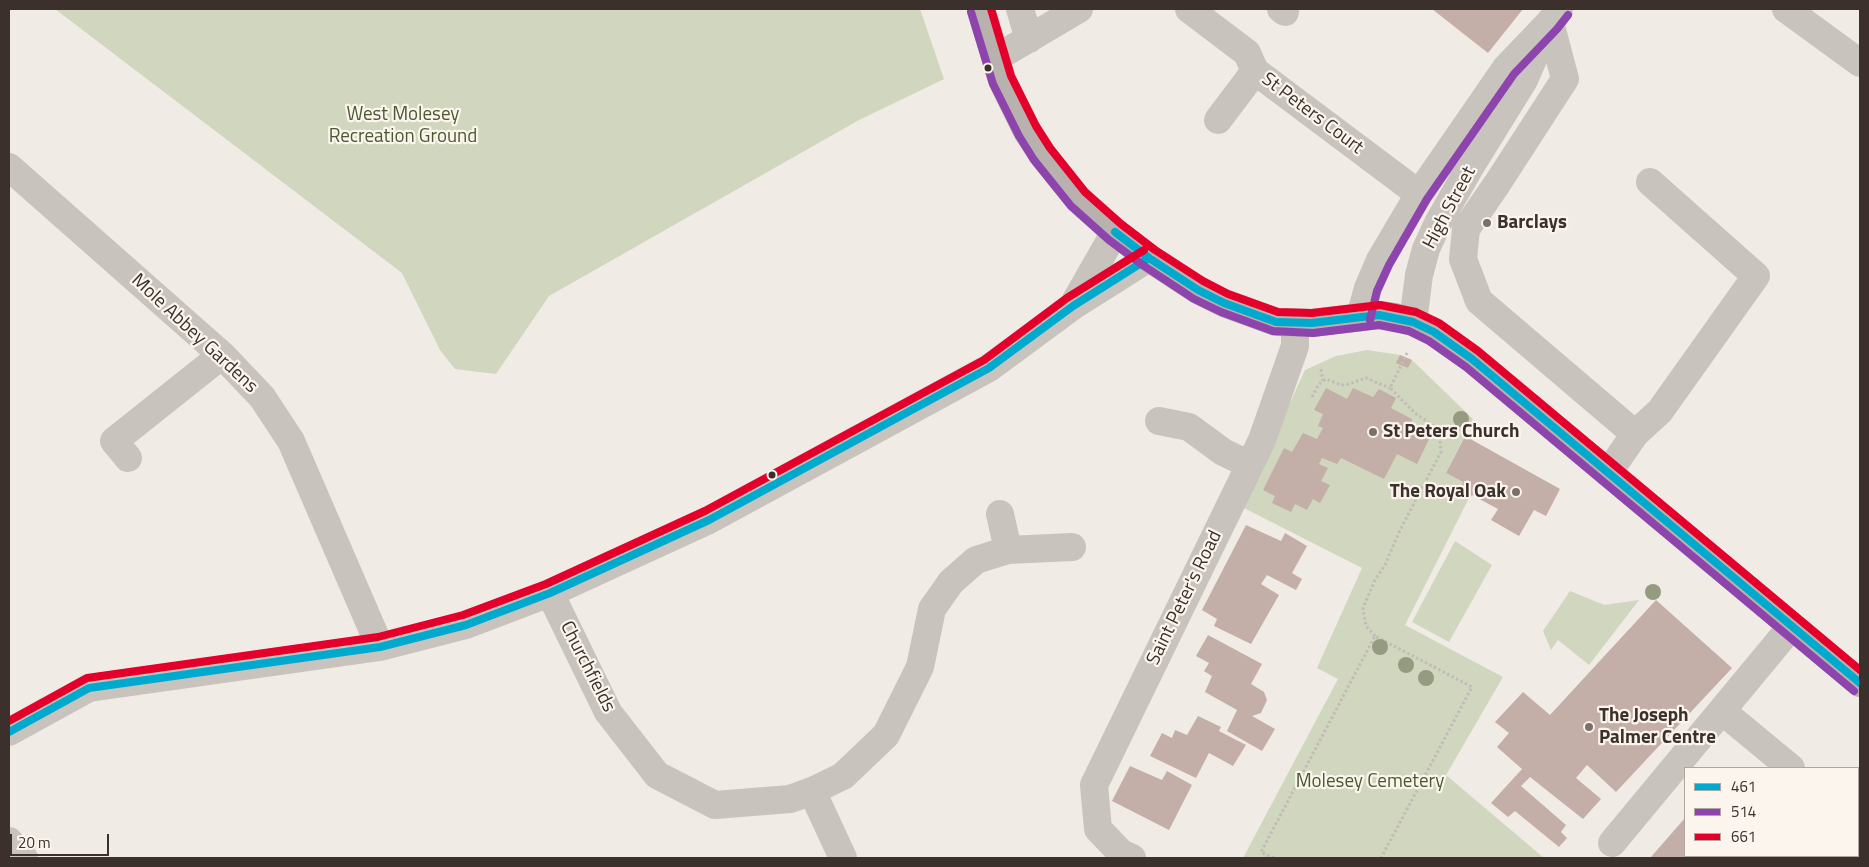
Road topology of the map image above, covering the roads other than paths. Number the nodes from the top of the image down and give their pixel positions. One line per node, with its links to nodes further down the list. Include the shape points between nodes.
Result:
1 (981, 9): 8 (main road)
2 (1020, 9): 7 (street)
3 (1079, 9): 7 (street)
4 (1189, 9): 10 (street, St Peters Court, via 1247,53)
5 (1786, 9): 9 (street)
6 (1555, 15): 14 (street, High Street, via 1506,68); 19 (street, High Street, via 1524,80 1438,223 1419,275); 23 (street, via 1565,79 1466,228 1463,259 1479,301)
7 (1029, 39): 8 (street)
8 (996, 58): 15 (main road, via 1012,103 1042,154 1078,199)
9 (1860, 63)
10 (1255, 71): 11 (street); 14 (street, St Peters Court)
11 (1218, 120)
12 (9, 167): 21 (street, Mole Abbey Gardens)
13 (1650, 182): 23 (street, via 1756,276 1660,411)
14 (1419, 194): 18 (street, High Street, via 1380,260)
15 (1115, 232): 16 (main road); 17 (street)
16 (1148, 258): 17 (street); 20 (main road, via 1224,303 1276,322)
17 (1073, 306): 30 (street, via 989,368 709,520)
18 (1360, 317): 19 (main road, via 1395,316); 20 (main road)
19 (1413, 322): 26 (main road, via 1434,332 1472,359)
20 (1295, 324): 25 (street, Saint Peter's Road, via 1295,346)
21 (222, 355): 24 (street, via 114,441); 32 (street, Mole Abbey Gardens, via 262,397 291,441)
22 (1159, 421): 25 (street, via 1190,427 1222,452)
23 (1636, 434): 26 (street)
24 (128, 458)
25 (1250, 465): 42 (street, Saint Peter's Road, via 1094,785 1098,829 1122,853)
26 (1608, 473): 31 (main road)
27 (1000, 514): 29 (street)
28 (1072, 548): 29 (street, Churchfields)
29 (1008, 550): 37 (street, Churchfields, via 976,560 951,582 932,609 920,667 886,735 844,776)
30 (550, 593): 32 (street, via 466,625); 37 (street, Churchfields, via 608,712 657,775 715,805 790,799)
31 (1791, 627): 33 (main road); 34 (street)
32 (380, 646): 35 (street, via 89,688)
33 (1860, 683)
34 (1722, 712): 36 (street); 39 (street)
35 (9, 732)
36 (1790, 767)
37 (812, 791): 41 (street)
38 (9, 841): 40 (street)
39 (1612, 843)
40 (24, 858)
41 (842, 858)
42 (1132, 858)

